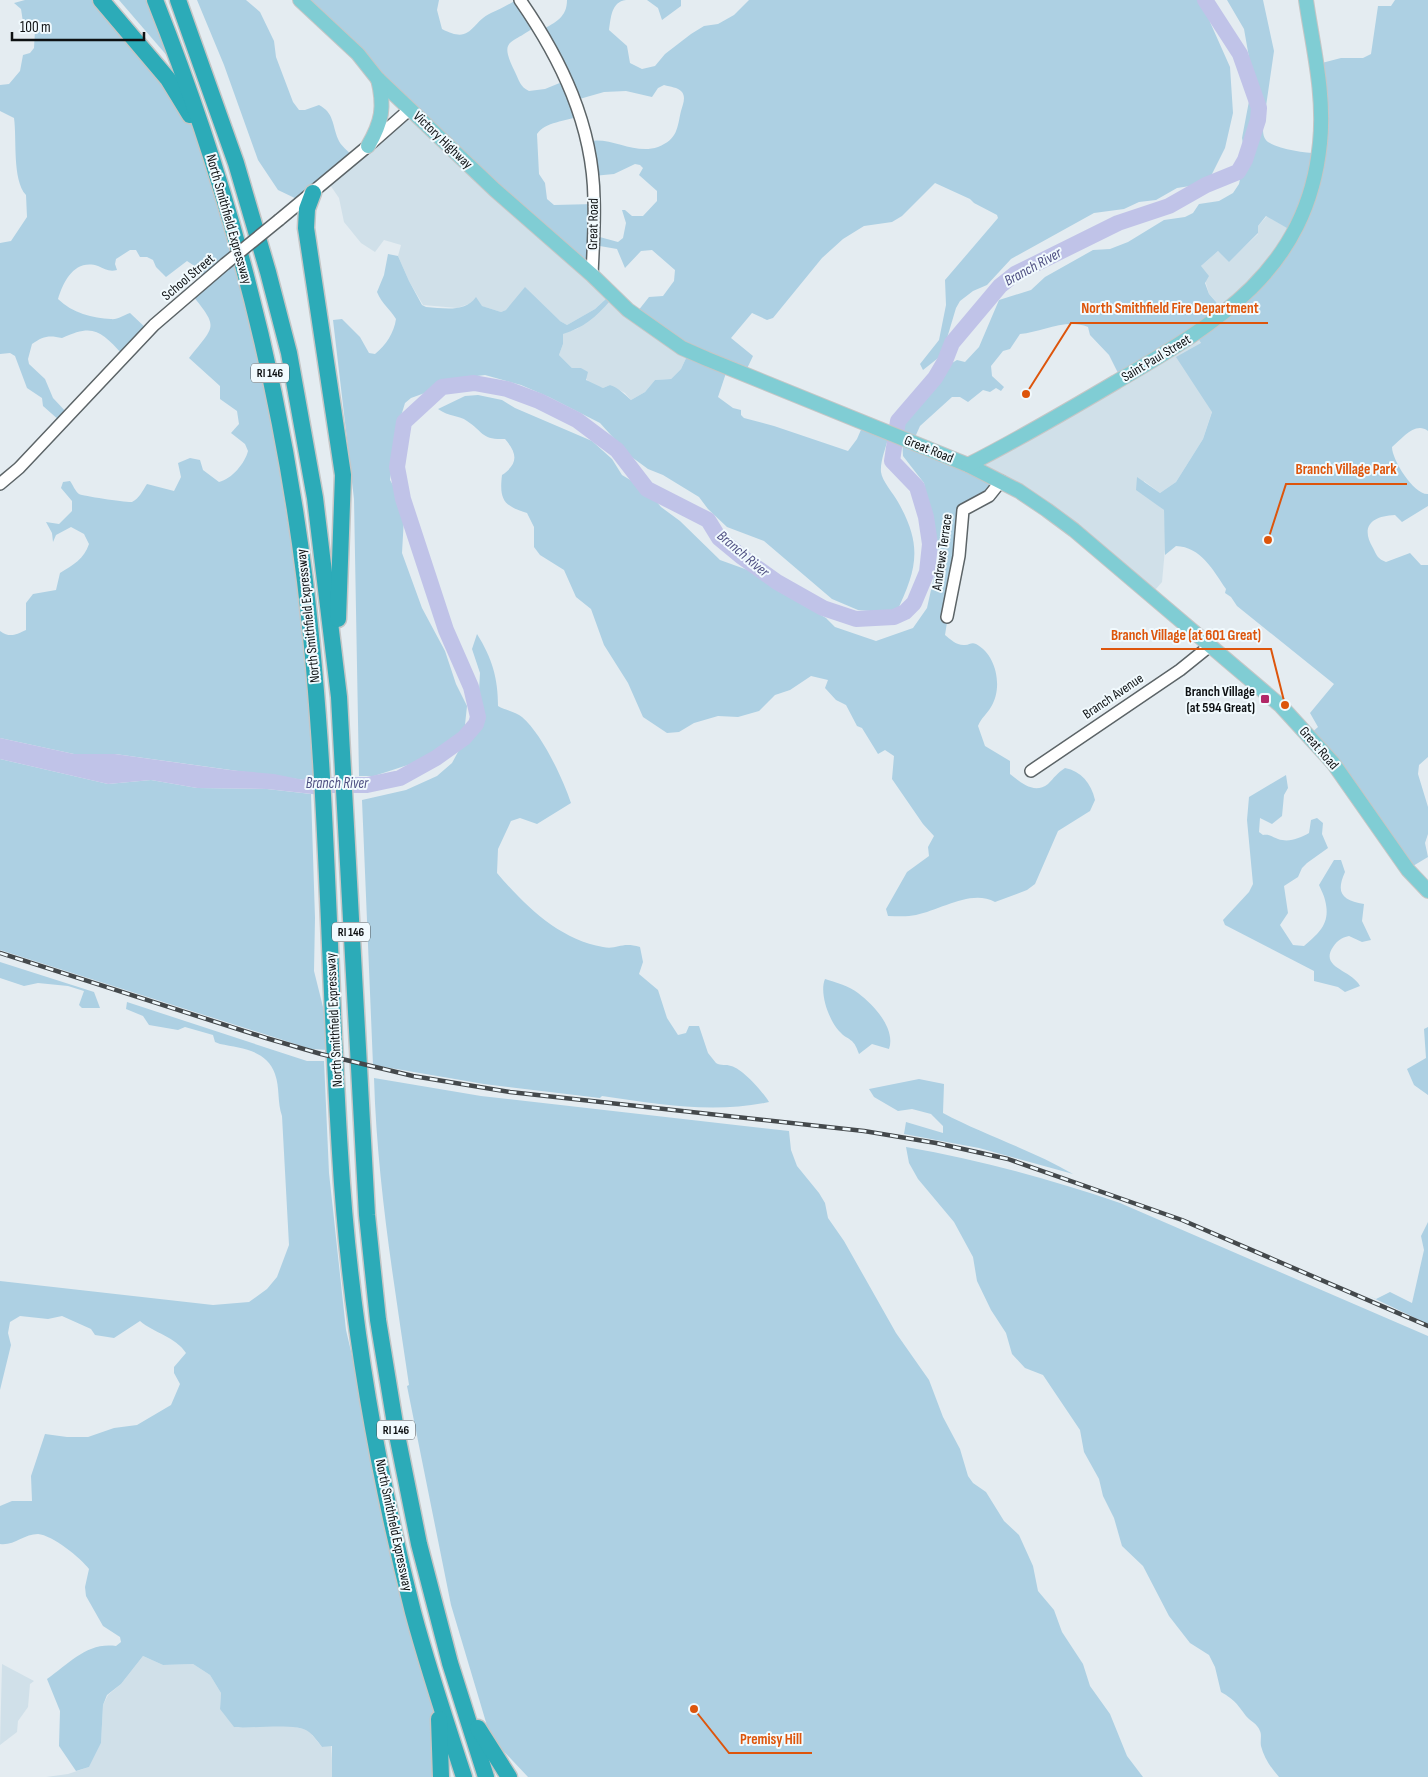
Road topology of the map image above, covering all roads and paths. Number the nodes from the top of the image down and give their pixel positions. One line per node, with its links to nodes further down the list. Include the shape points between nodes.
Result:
1 (101, 0): 10 (highway, via 178,94)
2 (155, 0): 10 (highway, North Smithfield Expressway / RI 146)
3 (178, 0): 18 (highway, North Smithfield Expressway / RI 146, via 236,163 289,353 315,498)
4 (300, 0): 7 (main road, Victory Highway, via 358,54)
5 (520, 0): 12 (street, Great Road, via 564,72 587,142 594,198)
6 (1306, 0): 13 (main road, Saint Paul Street, via 1321,83 1320,144 1314,181 1284,249 1268,271 1208,326 1020,439)
7 (378, 78): 8 (main road, Victory Highway); 9 (main road, via 382,107 380,124)
8 (410, 108): 9 (street, School Street); 12 (main road, Victory Highway, via 495,190)
9 (368, 146): 11 (street, School Street)
10 (215, 168): 22 (highway, North Smithfield Expressway / RI 146, via 260,329 284,446 305,583 322,759 340,1154 358,1326 390,1508)
11 (312, 193): 15 (street, School Street, bridge, via 154,325 19,468); 18 (highway, via 306,228 343,475 340,600)
12 (592, 276): 13 (main road, Great Road, via 628,310 682,348)
13 (968, 465): 14 (main road, Great Road)
14 (1001, 481): 16 (street, Andrews Terrace, via 989,496 963,510 960,556); 17 (main road, Great Road, via 1074,530)
15 (0, 484)
16 (947, 617)
17 (1211, 645): 19 (street, Branch Avenue, via 1180,670); 20 (main road, Great Road, via 1281,706 1313,739 1408,870)
18 (334, 648): 21 (highway, North Smithfield Expressway / RI 146, via 373,1280 396,1430 419,1544)
19 (1030, 771)
20 (1428, 891)
21 (459, 1691): 25 (highway, North Smithfield Expressway / RI 146); 26 (highway, via 490,1750)
22 (437, 1696): 23 (highway); 24 (highway, North Smithfield Expressway / RI 146)
23 (441, 1777)
24 (464, 1777)
25 (486, 1777)
26 (509, 1777)

